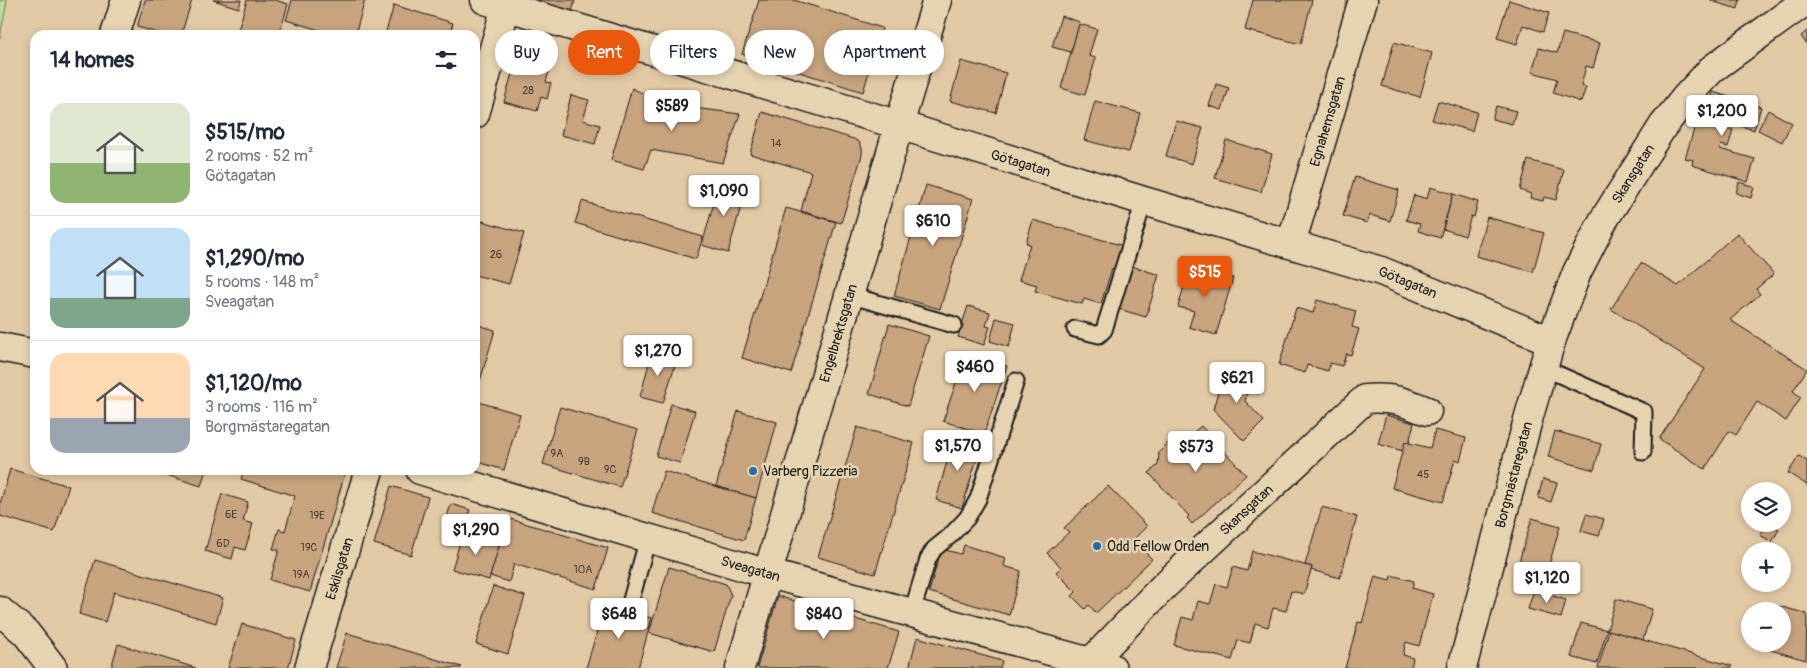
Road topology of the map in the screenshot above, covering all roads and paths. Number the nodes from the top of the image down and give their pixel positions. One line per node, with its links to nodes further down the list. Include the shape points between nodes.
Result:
1 (126, 0): 6 (street)
2 (937, 0): 8 (street, Engelbrektsgatan)
3 (1363, 0): 10 (street, Egnahemsgatan)
4 (1807, 0): 14 (street, Skansgatan, via 1712,69 1663,126 1603,221 1577,272)
5 (500, 2): 7 (street); 8 (street, Götagatan)
6 (117, 30)
7 (480, 92)
8 (899, 125): 9 (street, Götagatan); 11 (street, Engelbrektsgatan)
9 (1144, 201): 10 (street, Götagatan); 13 (lane, via 1104,330 1099,335)
10 (1292, 244): 14 (street, Götagatan, via 1381,271)
11 (849, 294): 12 (lane); 22 (street, Engelbrektsgatan)
12 (954, 325)
13 (1075, 329)
14 (1551, 341): 15 (street, Borgmästaregatan)
15 (1544, 368): 18 (lane, via 1644,412); 30 (street, Borgmästaregatan)
16 (1016, 381): 25 (lane, via 978,500 967,518 934,549 928,559)
17 (1427, 411): 26 (street, Skansgatan, via 1401,400 1365,399 1164,586)
18 (1643, 452)
19 (367, 475): 28 (street, Eskilsgatan)
20 (437, 475): 21 (street, Sveagatan)
21 (648, 538): 22 (street, Sveagatan); 23 (lane)
22 (768, 573): 25 (street, Sveagatan); 29 (street, Engelbrektsgatan)
23 (631, 600)
24 (0, 611): 27 (street, via 26,633)
25 (912, 612): 26 (street, Sveagatan)
26 (1096, 666)
27 (53, 668)
28 (309, 668)
29 (740, 668)
30 (1462, 668)

